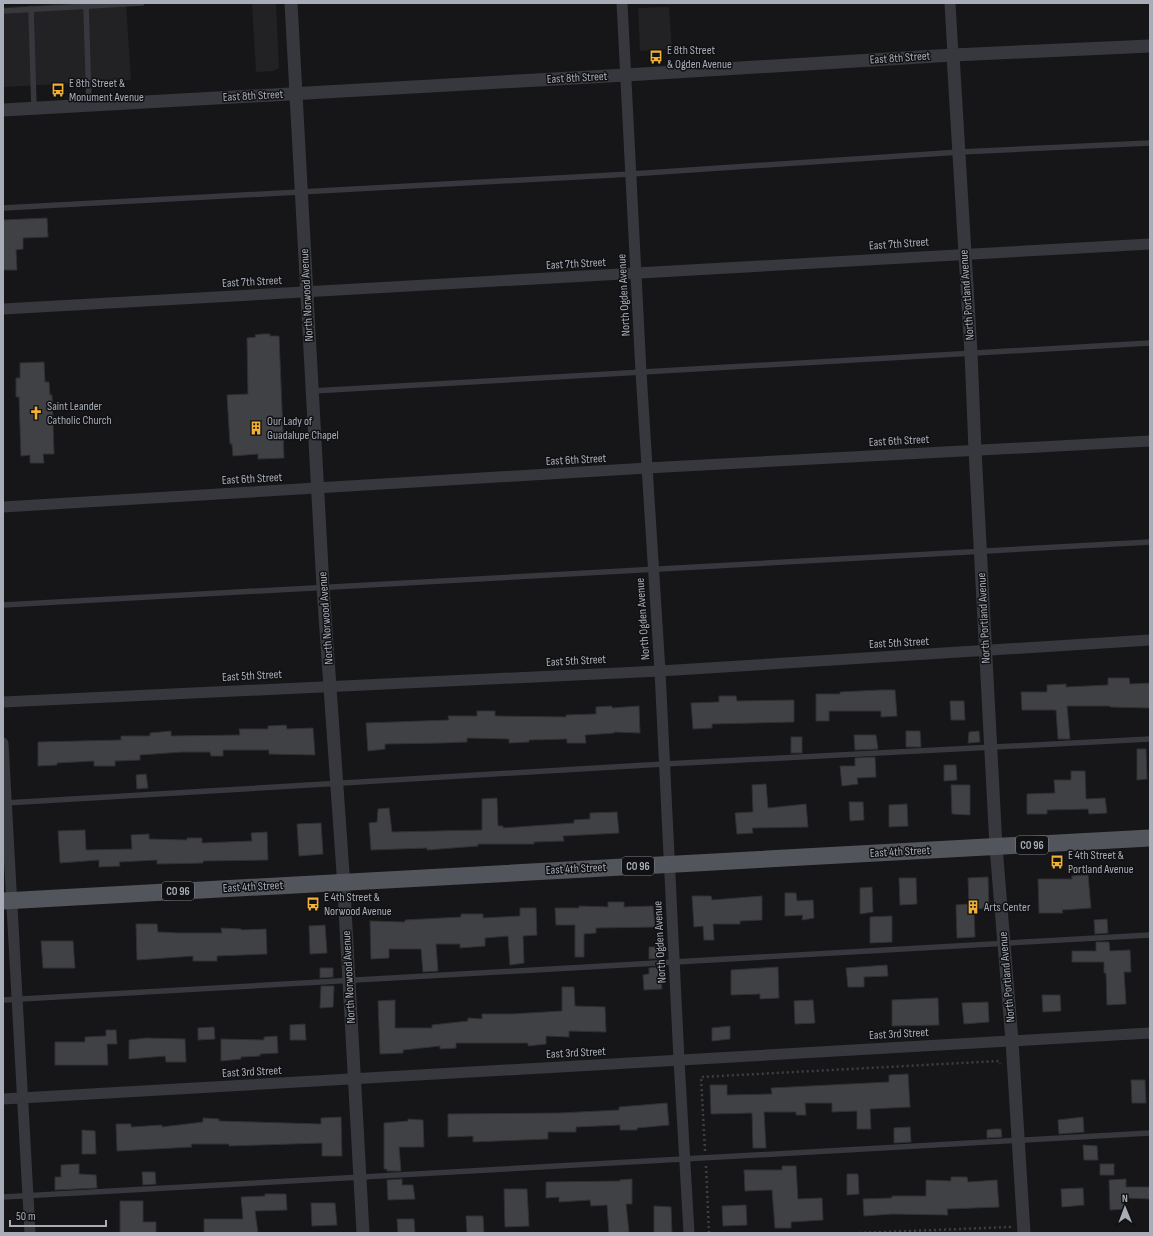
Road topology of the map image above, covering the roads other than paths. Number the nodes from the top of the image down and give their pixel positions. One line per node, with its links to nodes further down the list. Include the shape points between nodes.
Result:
1 (142, 3): 5 (lane)
2 (291, 3): 11 (street, North Norwood Avenue)
3 (622, 3): 10 (street, North Ogden Avenue)
4 (950, 3): 9 (street, North Portland Avenue)
5 (86, 6): 6 (lane); 12 (lane)
6 (31, 9): 7 (lane); 13 (lane)
7 (3, 11)
8 (1150, 46): 9 (street, East 8th Street)
9 (953, 55): 10 (street, East 8th Street); 16 (street, North Portland Avenue)
10 (626, 75): 11 (street, East 8th Street); 17 (street, North Ogden Avenue)
11 (296, 94): 12 (street, East 8th Street); 18 (street, North Norwood Avenue)
12 (89, 105): 13 (street, East 8th Street)
13 (34, 108): 14 (street, East 8th Street)
14 (3, 110)
15 (1150, 143): 16 (lane)
16 (960, 152): 17 (lane); 21 (street, North Portland Avenue)
17 (631, 174): 18 (lane); 22 (street, North Ogden Avenue)
18 (301, 192): 19 (lane); 23 (street, North Norwood Avenue)
19 (3, 208)
20 (1150, 244): 21 (street, East 7th Street)
21 (964, 253): 22 (street, East 7th Street); 26 (street, North Portland Avenue)
22 (636, 273): 23 (street, East 7th Street); 27 (street, North Ogden Avenue)
23 (307, 292): 24 (street, East 7th Street); 28 (street, North Norwood Avenue)
24 (3, 309)
25 (1150, 343): 26 (lane)
26 (971, 353): 27 (lane); 30 (street, North Portland Avenue)
27 (641, 372): 28 (lane); 31 (street, North Ogden Avenue)
28 (312, 391): 32 (street, North Norwood Avenue)
29 (1150, 441): 30 (street, East 6th Street)
30 (975, 450): 31 (street, East 6th Street); 35 (street, North Portland Avenue)
31 (647, 468): 32 (street, East 6th Street); 36 (street, North Ogden Avenue)
32 (318, 488): 33 (street, East 6th Street); 37 (street, North Norwood Avenue)
33 (3, 507)
34 (1150, 542): 35 (lane)
35 (980, 551): 36 (lane); 40 (street, North Portland Avenue)
36 (653, 569): 37 (lane); 41 (street, North Ogden Avenue)
37 (323, 587): 38 (lane); 42 (street, North Norwood Avenue)
38 (3, 605)
39 (1150, 640): 40 (street, East 5th Street)
40 (986, 651): 41 (street, East 5th Street); 46 (street, North Portland Avenue)
41 (660, 671): 42 (street, East 5th Street); 47 (street, North Ogden Avenue)
42 (330, 686): 43 (street, East 5th Street); 48 (street, North Norwood Avenue)
43 (3, 702)
44 (1150, 738): 46 (lane)
45 (3, 743): 49 (street)
46 (992, 747): 47 (lane); 51 (street, North Portland Avenue)
47 (664, 764): 48 (lane); 52 (street, North Ogden Avenue)
48 (336, 783): 49 (lane); 53 (street, North Norwood Avenue)
49 (5, 803): 54 (street)
50 (1150, 838): 51 (main road, East 4th Street / CO 96)
51 (996, 847): 52 (main road, East 4th Street / CO 96); 56 (street, North Portland Avenue)
52 (669, 864): 53 (main road, East 4th Street / CO 96); 57 (street, North Ogden Avenue)
53 (344, 882): 54 (main road, East 4th Street / CO 96); 58 (street, North Norwood Avenue)
54 (7, 901): 60 (street)
55 (1150, 935): 56 (lane)
56 (1005, 944): 57 (lane); 62 (street, North Portland Avenue)
57 (674, 963): 58 (lane); 63 (street, North Ogden Avenue)
58 (349, 981): 60 (lane); 64 (street, North Norwood Avenue)
59 (3, 1000): 60 (lane)
60 (17, 1000): 65 (street)
61 (1150, 1033): 62 (street, East 3rd Street)
62 (1012, 1041): 63 (street, East 3rd Street); 68 (street, North Portland Avenue)
63 (679, 1060): 64 (street, East 3rd Street); 69 (street, North Ogden Avenue)
64 (354, 1079): 65 (street, East 3rd Street); 70 (street, North Norwood Avenue)
65 (24, 1098): 66 (street, East 3rd Street); 71 (street)
66 (3, 1099)
67 (1150, 1133): 68 (lane)
68 (1019, 1142): 69 (lane); 76 (street, North Portland Avenue)
69 (685, 1159): 70 (lane); 75 (street, North Ogden Avenue)
70 (360, 1177): 71 (lane); 74 (street, North Norwood Avenue)
71 (28, 1196): 72 (lane); 73 (street)
72 (3, 1197)
73 (30, 1233)
74 (363, 1233)
75 (690, 1233)
76 (1024, 1233)

